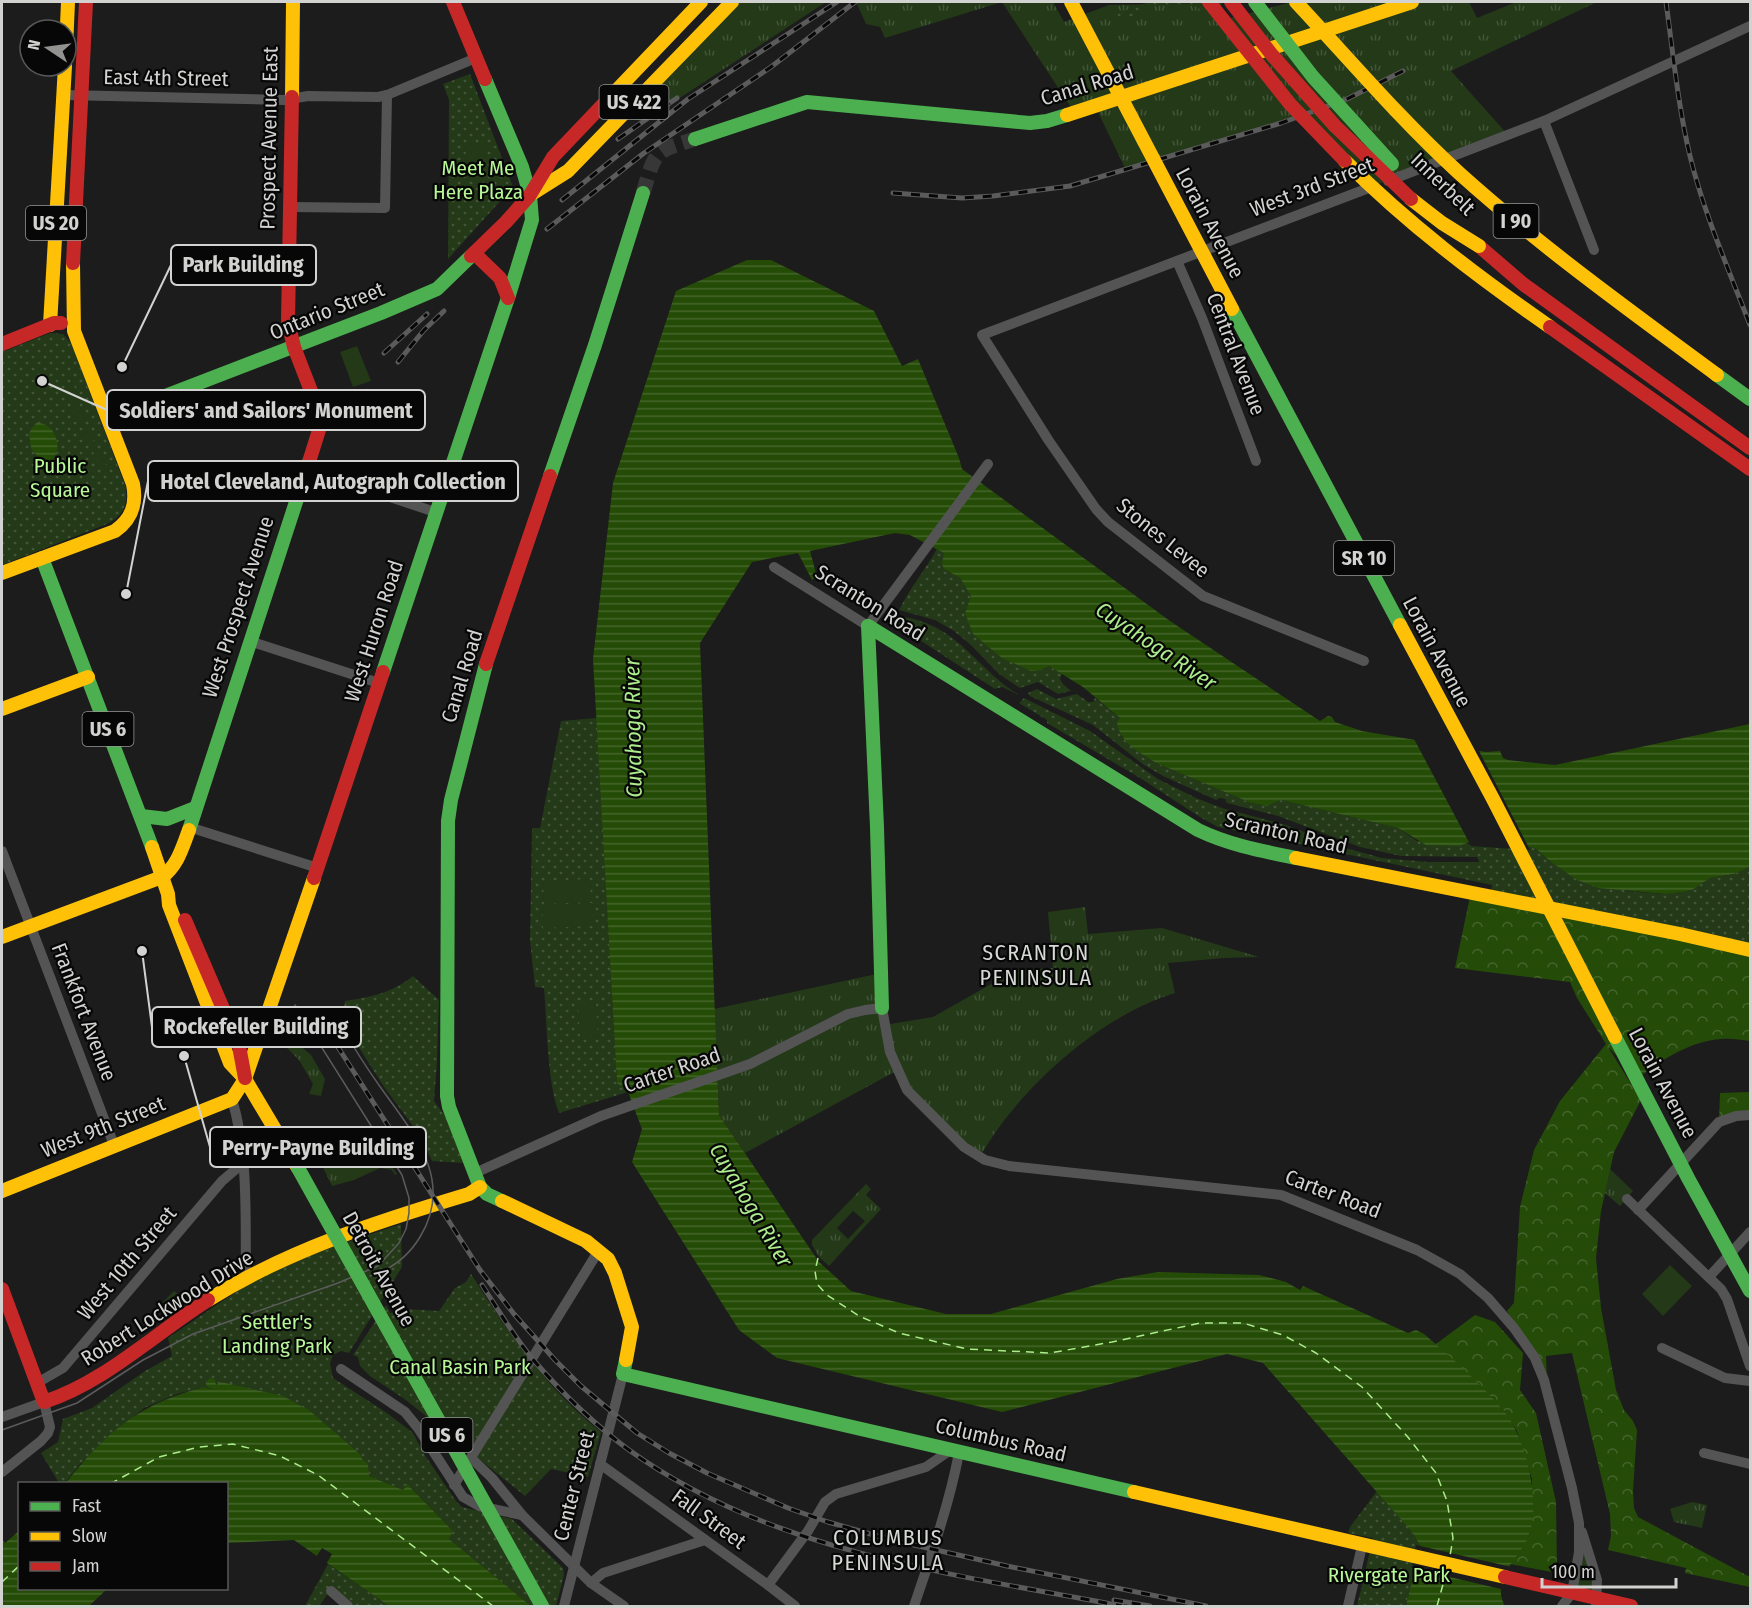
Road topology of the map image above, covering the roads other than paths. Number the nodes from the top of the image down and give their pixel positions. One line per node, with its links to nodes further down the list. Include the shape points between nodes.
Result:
1 (68, 2): 14 (main road)
2 (86, 2): 21 (main road, US 20)
3 (293, 2): 22 (main road, Prospect Avenue East)
4 (453, 2): 17 (main road, West Huron Road)
5 (701, 2): 26 (main road, Ontario Street / US 422, via 553,157)
6 (732, 2): 26 (main road, Ontario Street / US 422, via 568,171)
7 (1071, 2): 80 (main road, Lorain Avenue / SR 10, bridge)
8 (1209, 2): 44 (main road, bridge, via 1290,104 1395,209 1490,285)
9 (1231, 2): 28 (main road, bridge, via 1335,126 1403,193)
10 (1255, 2): 28 (main road, Innerbelt, bridge, via 1313,77 1380,151)
11 (1296, 2): 16 (main road, Innerbelt / I 90, bridge)
12 (1307, 2): 16 (main road, bridge)
13 (1412, 2): 24 (main road, Canal Road, via 1047,121 1030,123 807,102)
14 (67, 18)
15 (1750, 26): 23 (street, West 3rd Street)
16 (1336, 44): 38 (main road, Innerbelt / I 90, bridge, via 1411,127 1482,194 1554,254)
17 (476, 58): 20 (street, East 4th Street); 26 (main road, West Huron Road)
18 (65, 78): 19 (main road, US 20)
19 (64, 95): 21 (street, East 4th Street); 33 (main road, US 20)
20 (387, 95): 22 (street, East 4th Street); 27 (street, via 386,208)
21 (81, 96): 22 (street, East 4th Street); 34 (main road, US 20, via 73,256)
22 (291, 99): 27 (main road, Prospect Avenue East)
23 (1544, 121): 29 (street); 31 (street, West 3rd Street)
24 (695, 139)
25 (643, 193): 70 (main road, Canal Road, via 484,669 451,800 447,1096)
26 (530, 195): 30 (main road, Ontario Street / US 422); 32 (main road, West Huron Road, via 531,225)
27 (289, 207): 37 (main road, Prospect Avenue East, via 288,322)
28 (1479, 246): 40 (main road, Innerbelt, via 1523,284)
29 (1594, 249)
30 (474, 254): 32 (main road, via 500,278); 37 (main road, Ontario Street / US 422, via 433,292)
31 (1177, 261): 35 (street, West 3rd Street); 41 (street, Central Avenue)
32 (508, 298): 45 (main road, West Huron Road)
33 (50, 325): 34 (main road, via 62,323); 36 (main road)
34 (74, 331): 39 (main road)
35 (982, 335): 51 (street, Stones Levee, via 1049,441 1108,522 1203,596)
36 (2, 344)
37 (294, 346): 39 (main road, Ontario Street / US 422); 43 (main road, West Prospect Avenue, via 320,420)
38 (1750, 399)
39 (108, 418): 46 (main road, via 135,491 130,517 115,531)
40 (1750, 448)
41 (1256, 461)
42 (988, 464): 49 (street)
43 (306, 469): 45 (street); 50 (main road, West Prospect Avenue)
44 (1750, 469)
45 (435, 512): 53 (main road, West Huron Road)
46 (42, 558): 48 (main road); 52 (main road, US 6)
47 (774, 567): 49 (street, Scranton Road)
48 (2, 573)
49 (868, 626): 63 (main road, Scranton Road, via 1216,840); 64 (main road, Carter Road)
50 (249, 640): 53 (street); 55 (main road, West Prospect Avenue)
51 (1364, 662)
52 (88, 677): 54 (main road); 56 (main road, US 6)
53 (379, 683): 59 (main road, West Huron Road)
54 (2, 709)
55 (195, 808): 56 (main road, via 166,819); 57 (main road, West Prospect Avenue)
56 (141, 816): 60 (main road, US 6)
57 (189, 827): 59 (street); 60 (main road, West Prospect Avenue, via 180,856)
58 (2, 851): 61 (street, Frankfort Avenue)
59 (318, 868): 65 (main road, West Huron Road)
60 (162, 877): 61 (main road); 65 (main road, US 6, via 169,906 230,1063)
61 (31, 926): 62 (main road); 68 (street, Frankfort Avenue)
62 (2, 937)
63 (1750, 950)
64 (882, 1008): 70 (street, Carter Road, via 848,1014 750,1064 601,1116); 97 (street, Carter Road, via 890,1052 907,1090 955,1139 985,1160 1009,1167 1281,1195 1417,1250 1460,1274 1504,1314 1535,1358 1544,1380)
65 (245, 1079): 66 (main road); 107 (main road, Detroit Avenue / US 6, bridge)
66 (232, 1099): 68 (main road, West 9th Street); 69 (street, via 240,1127)
67 (1750, 1115): 74 (street, via 1719,1122)
68 (114, 1146): 72 (main road, West 9th Street)
69 (242, 1164): 78 (street); 86 (street, West 10th Street, via 222,1181 63,1368)
70 (475, 1173): 71 (main road, Canal Road)
71 (480, 1187): 76 (main road); 78 (main road, Robert Lockwood Drive, via 368,1226)
72 (2, 1191)
73 (1627, 1199): 74 (street)
74 (1638, 1210): 77 (street)
75 (1750, 1232): 77 (street)
76 (599, 1250): 84 (main road, via 615,1274 632,1327); 91 (street)
77 (1709, 1277): 82 (street, via 1727,1299)
78 (246, 1278): 87 (main road, Robert Lockwood Drive, via 94,1380)
79 (2, 1289): 86 (main road)
80 (1750, 1291)
81 (1662, 1348): 85 (street, via 1725,1378)
82 (1750, 1366)
83 (341, 1369): 95 (street, via 405,1412)
84 (623, 1374): 89 (main road, Columbus Road); 92 (street, Center Street)
85 (1750, 1381)
86 (37, 1383): 87 (main road)
87 (44, 1402): 88 (street); 94 (street, via 48,1433)
88 (2, 1417)
89 (954, 1452): 99 (main road, Columbus Road); 102 (street, via 926,1467 836,1494 825,1502); 111 (street, via 953,1482)
90 (1704, 1453): 93 (street)
91 (471, 1458): 95 (street); 96 (street)
92 (600, 1464): 98 (street, Fall Street); 100 (street, Center Street)
93 (1750, 1464)
94 (2, 1472)
95 (454, 1485): 96 (street, via 463,1497 479,1506)
96 (522, 1515): 100 (street)
97 (1579, 1523): 104 (street, Carter Road); 105 (street, via 1594,1567)
98 (705, 1540): 101 (street, via 603,1573); 102 (street, Fall Street)
99 (1362, 1546): 104 (main road, Columbus Road); 112 (street)
100 (574, 1566): 101 (street); 108 (street, Center Street)
101 (591, 1583): 109 (street)
102 (768, 1585): 110 (street, Fall Street)
103 (331, 1591): 106 (street)
104 (1572, 1593): 105 (main road, Columbus Road); 113 (street)
105 (1597, 1603): 114 (main road, Columbus Road)
106 (348, 1606)
107 (542, 1606)
108 (564, 1606)
109 (624, 1606)
110 (795, 1606)
111 (914, 1606)
112 (1348, 1606)
113 (1562, 1606)
114 (1631, 1606)

